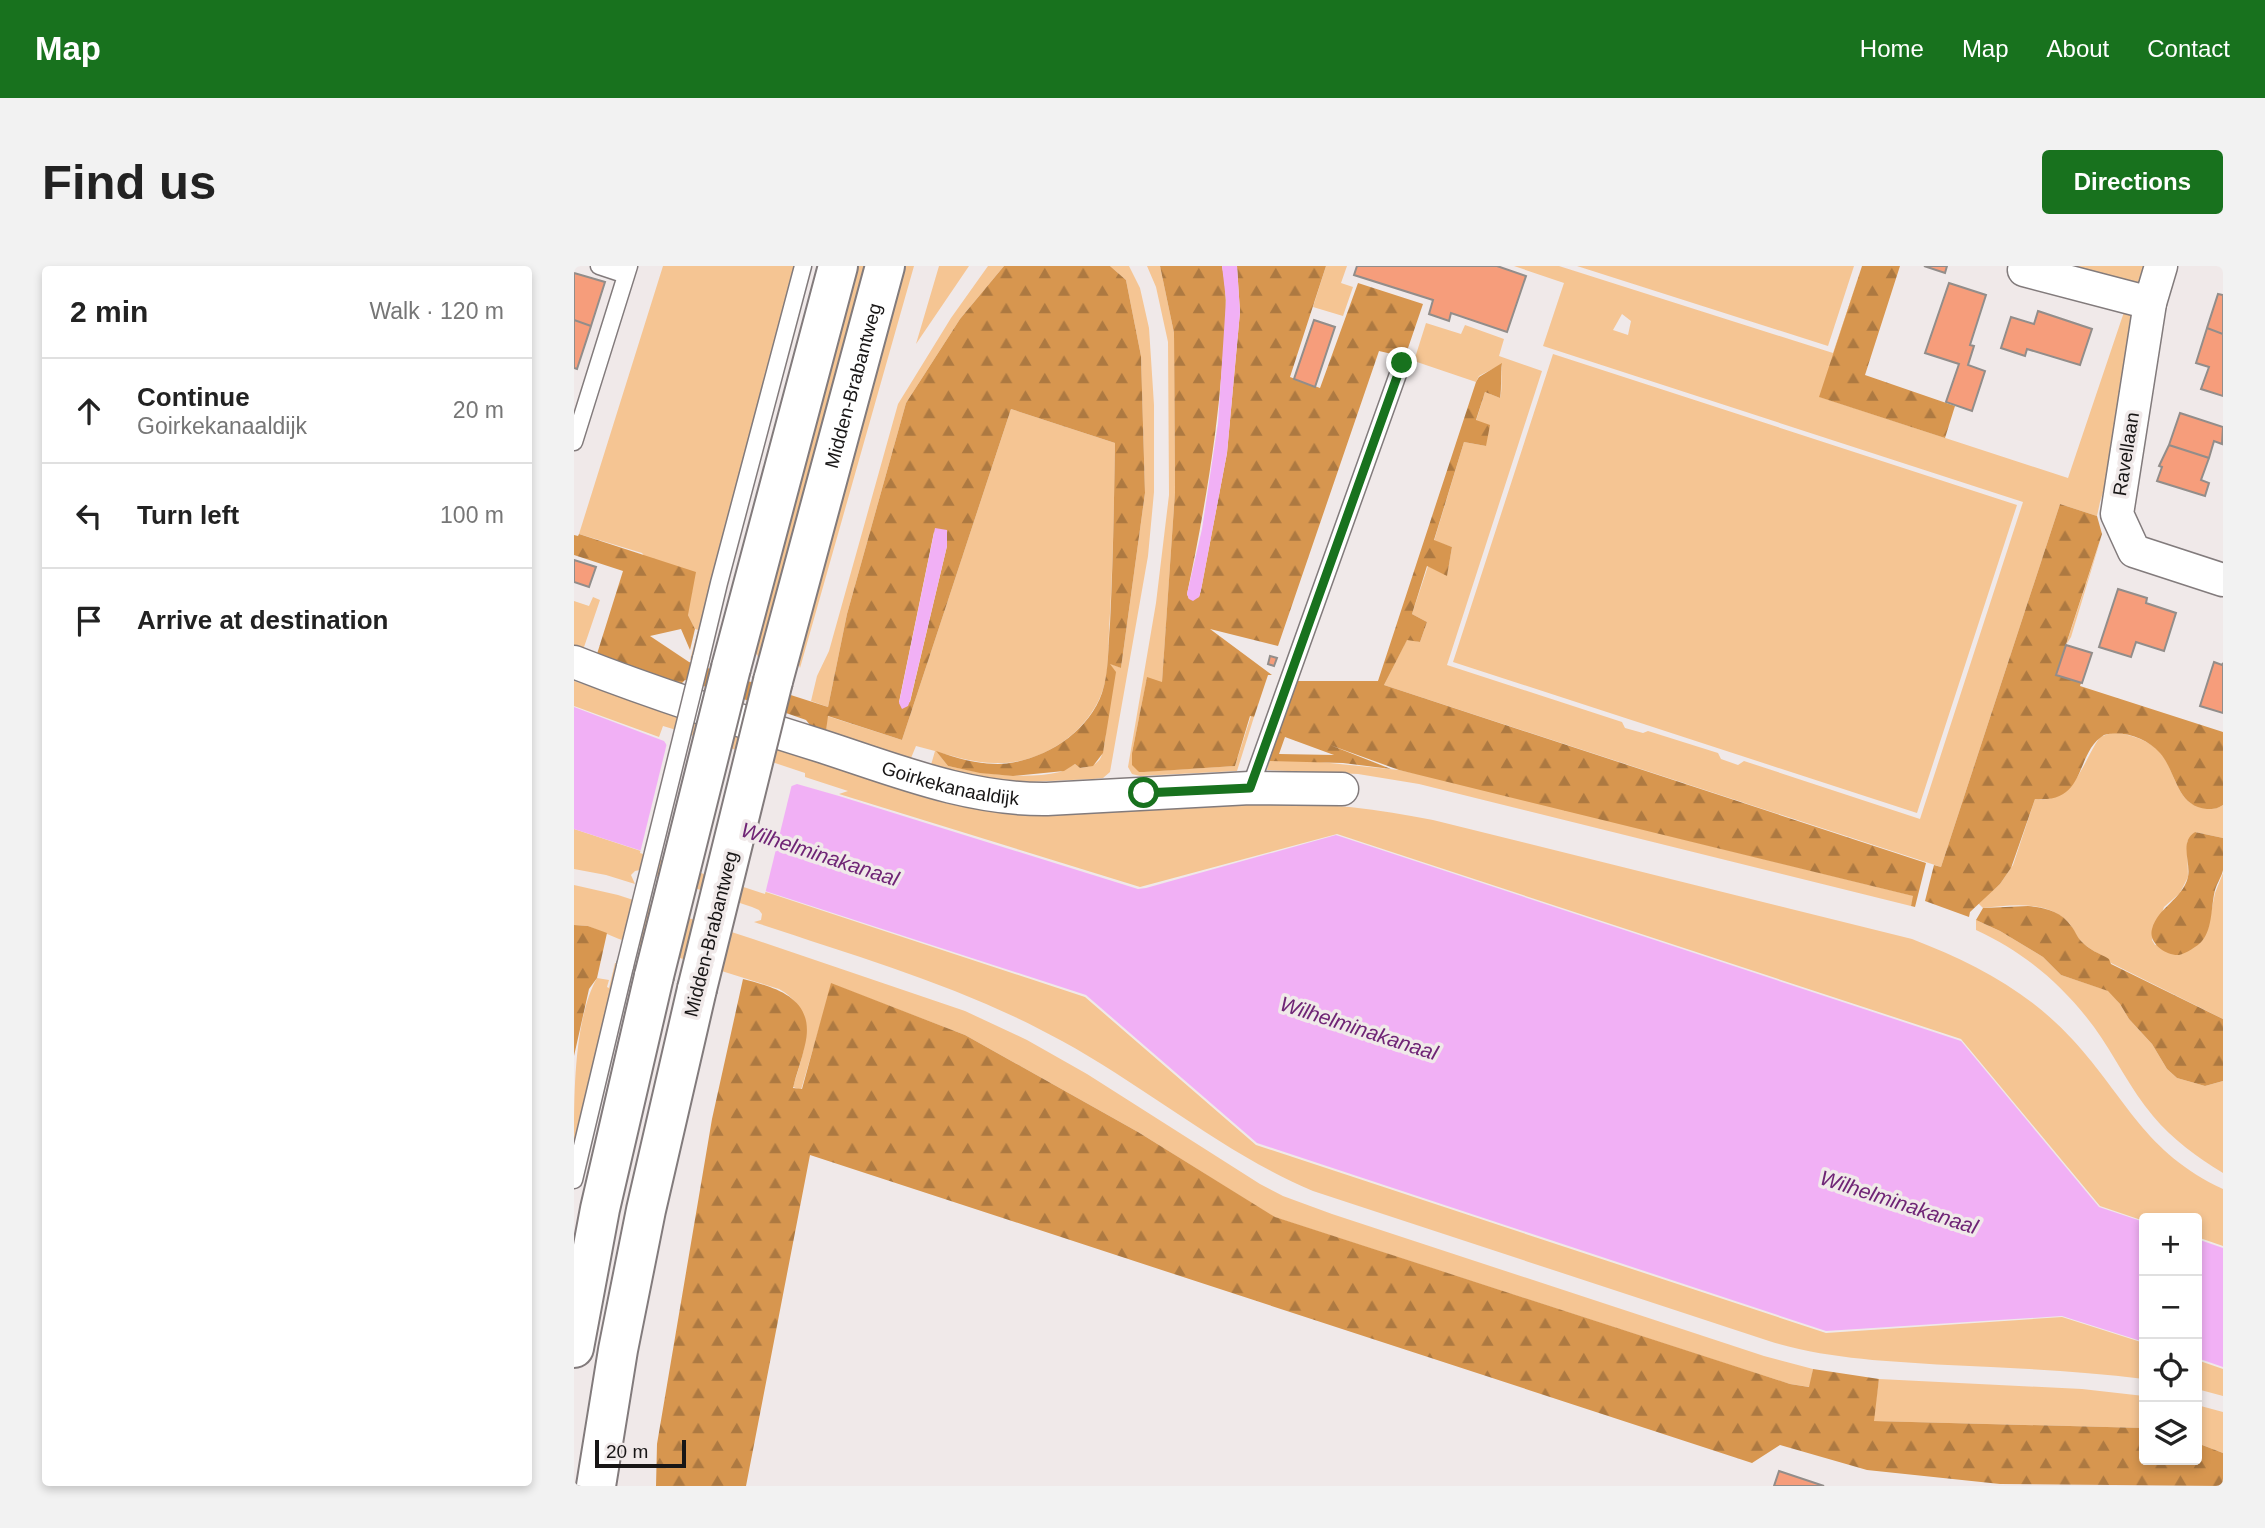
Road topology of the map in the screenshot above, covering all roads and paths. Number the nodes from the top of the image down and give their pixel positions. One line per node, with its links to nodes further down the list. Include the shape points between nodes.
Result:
1 (600, 266): 6 (lane)
2 (803, 266): 15 (lane, via 719,583)
3 (838, 266): 15 (main road)
4 (884, 266): 21 (main road, Midden-Brabantweg, bridge, via 696,989 618,1350)
5 (2161, 266): 8 (street, Ravellaan)
6 (628, 270): 11 (lane)
7 (2024, 270): 8 (street)
8 (2150, 303): 13 (street, Ravellaan, via 2117,514 2134,551)
9 (1402, 363): 16 (lane)
10 (574, 384): 11 (lane)
11 (590, 389): 12 (lane)
12 (574, 442)
13 (2223, 580)
14 (574, 662): 16 (street, Goirkekanaaldijk, via 667,697 958,790 1047,799)
15 (716, 663): 18 (main road, bridge)
16 (1250, 788): 17 (street, Goirkekanaaldijk)
17 (1342, 789)
18 (639, 971): 19 (lane); 20 (main road)
19 (574, 1180)
20 (574, 1349)
21 (596, 1486)

